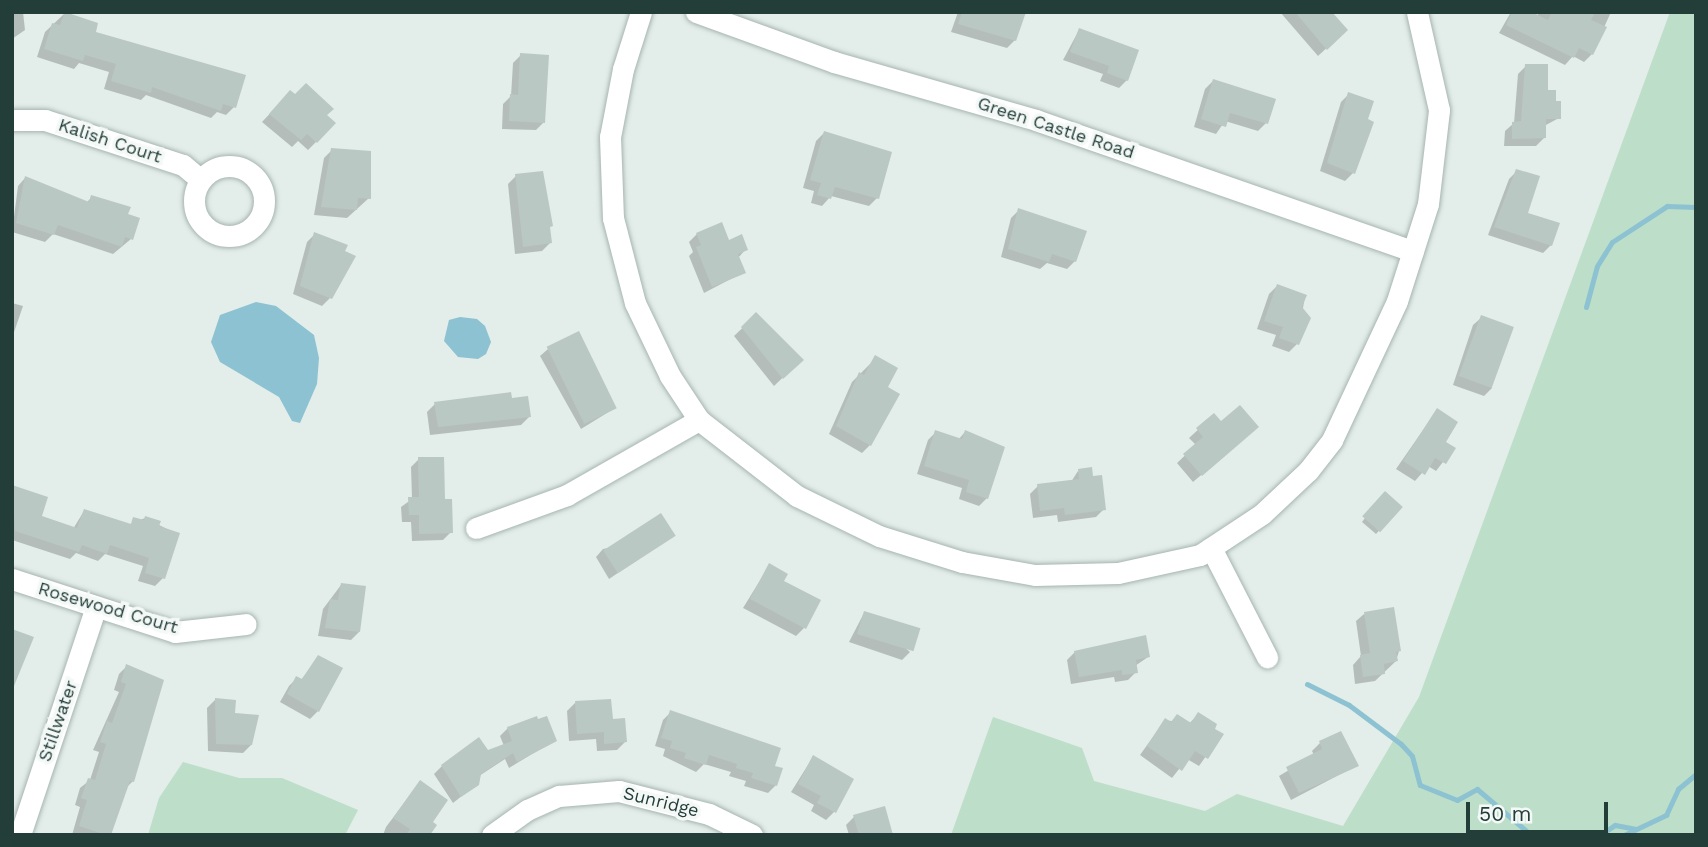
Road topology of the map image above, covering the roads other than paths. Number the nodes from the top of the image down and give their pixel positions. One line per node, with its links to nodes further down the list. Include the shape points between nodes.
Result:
1 (641, 12): 7 (street, via 623,69 610,137 613,218 635,303 670,376)
2 (695, 12): 6 (street, Green Castle Road, via 834,62 1044,123)
3 (1418, 12): 6 (street, via 1439,110 1428,204)
4 (12, 120): 5 (street, Kalish Court, via 45,120 183,165)
5 (201, 180)
6 (1413, 251): 9 (street, via 1377,348 1332,440 1308,471 1262,514)
7 (699, 420): 8 (street, via 567,495); 9 (street, via 797,496 879,536 962,562 1035,575 1118,573 1200,555)
8 (476, 528)
9 (1211, 548): 13 (street)
10 (12, 579): 11 (street, Rosewood Court)
11 (96, 607): 12 (street, Rosewood Court, via 175,632); 14 (street, Stillwater)
12 (246, 624)
13 (1267, 657)
14 (20, 835)
15 (492, 835): 16 (street, Sunridge, via 527,810 559,796 606,791 673,803)
16 (752, 835)

